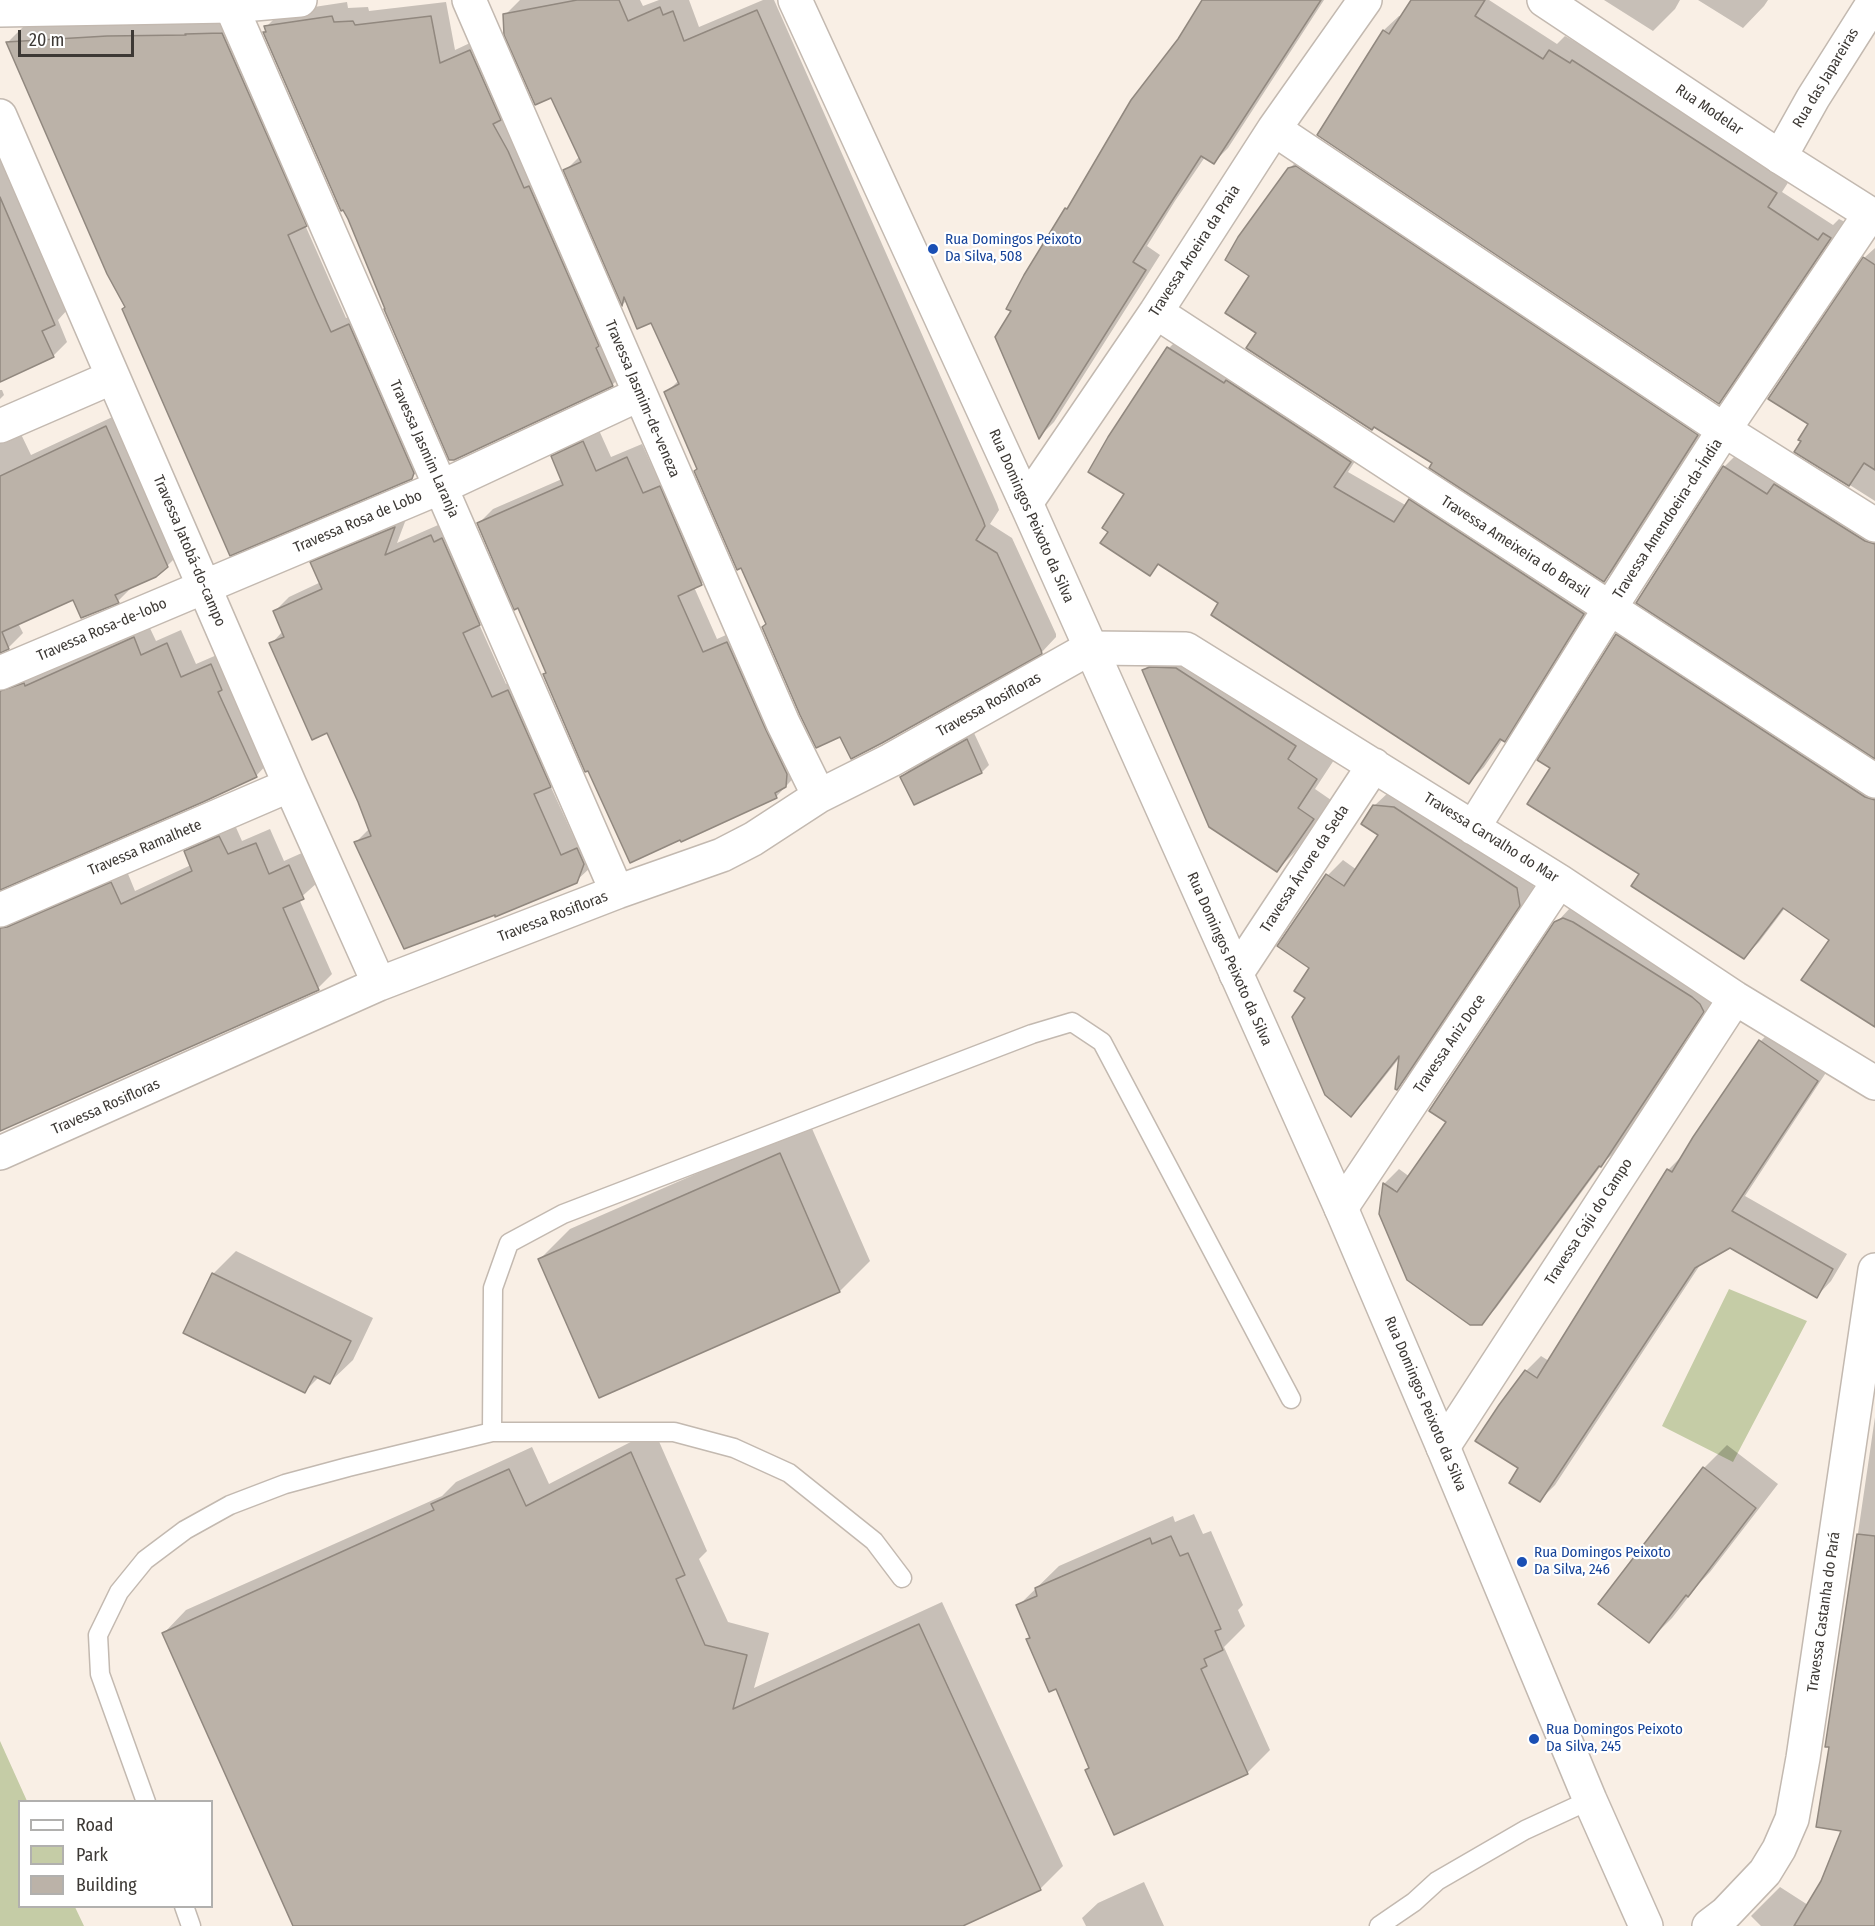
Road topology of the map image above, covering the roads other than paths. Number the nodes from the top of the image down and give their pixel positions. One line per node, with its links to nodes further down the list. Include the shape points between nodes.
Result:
1 (300, 0): 6 (street)
2 (469, 0): 15 (street, Travessa Jasmim-de-veneza)
3 (795, 0): 19 (street, Rua Domingos Peixoto da Silva)
4 (1365, 0): 10 (street, Travessa Aroeira da Praia)
5 (1544, 0): 11 (street, Rua Modelar)
6 (231, 6): 7 (street); 18 (street, Travessa Jasmim Laranja)
7 (0, 10)
8 (1870, 17): 11 (street, Rua das Japareiras, via 1813,98)
9 (0, 116): 14 (street, Travessa Jatobá-do-campo)
10 (1274, 129): 13 (street, Travessa Aroeira da Praia); 17 (street)
11 (1780, 157): 12 (street, Rua Modelar)
12 (1872, 216): 17 (street, Travessa Amendoeira-da-Índia)
13 (1156, 312): 19 (street, Travessa Aroeira da Praia); 22 (street, Travessa Ameixeira do Brasil)
14 (113, 377): 16 (street); 21 (street, Travessa Jatobá-do-campo)
15 (640, 394): 18 (street, Travessa Rosa de Lobo); 28 (street, Travessa Jasmim-de-veneza, via 783,723)
16 (0, 426)
17 (1724, 430): 20 (street); 22 (street, Travessa Amendoeira-da-Índia)
18 (441, 487): 21 (street, Travessa Rosa de Lobo); 31 (street, Travessa Jasmim Laranja)
19 (1026, 503): 23 (street, Rua Domingos Peixoto da Silva)
20 (1875, 525)
21 (204, 586): 24 (street, Travessa Rosa-de-lobo); 27 (street, Travessa Jatobá-do-campo)
22 (1610, 609): 26 (street, Travessa Ameixeira do Brasil); 29 (street, Travessa Amendoeira-da-Índia)
23 (1090, 648): 25 (street, Travessa Carvalho do Mar, via 1186,649); 28 (street, Travessa Rosifloras); 33 (street, Rua Domingos Peixoto da Silva)
24 (0, 673)
25 (1374, 765): 29 (street, Travessa Carvalho do Mar); 33 (street, Travessa Árvore da Seda)
26 (1875, 781)
27 (290, 785): 32 (street, Travessa Ramalhete); 34 (street, Travessa Jatobá-do-campo)
28 (819, 796): 31 (street, Travessa Rosifloras, via 722,855)
29 (1473, 828): 30 (street, Travessa Carvalho do Mar)
30 (1558, 880): 35 (street, Travessa Carvalho do Mar); 38 (street, Travessa Aniz Doce)
31 (617, 892): 34 (street, Travessa Rosifloras)
32 (0, 910)
33 (1236, 974): 38 (street, Rua Domingos Peixoto da Silva)
34 (379, 984): 37 (street, Travessa Rosifloras)
35 (1734, 998): 36 (street, Travessa Carvalho do Mar); 42 (street, Travessa Cajú do Campo)
36 (1875, 1083)
37 (0, 1153)
38 (1341, 1208): 42 (street, Rua Domingos Peixoto da Silva)
39 (1875, 1270): 50 (street, Travessa Castanha do Pará, via 1792,1820 1765,1872)
40 (1291, 1399): 41 (lane, via 1102,1042 1072,1022 563,1214 509,1243 493,1287)
41 (492, 1432): 43 (lane, via 674,1432 734,1448 789,1473 874,1541); 44 (lane, via 295,1481 230,1505 185,1530 145,1560 119,1592 98,1635 100,1674)
42 (1443, 1447): 45 (street, Rua Domingos Peixoto da Silva)
43 (902, 1578)
44 (145, 1800)
45 (1590, 1800): 48 (lane, via 1525,1830 1437,1881); 49 (street, Rua Domingos Peixoto da Silva)
46 (185, 1908): 47 (lane)
47 (191, 1926)
48 (1379, 1926)
49 (1646, 1926)
50 (1709, 1926)

